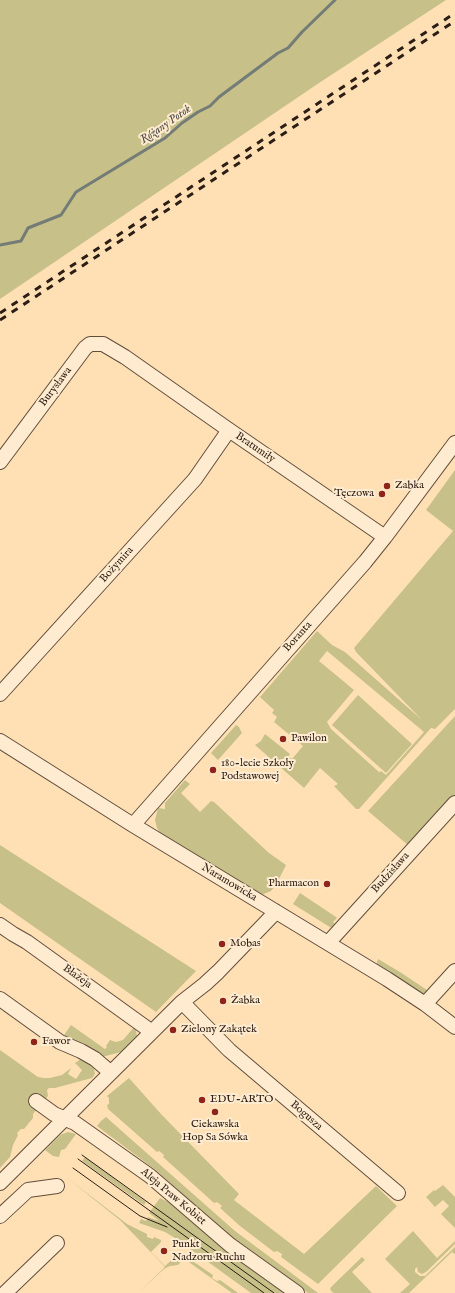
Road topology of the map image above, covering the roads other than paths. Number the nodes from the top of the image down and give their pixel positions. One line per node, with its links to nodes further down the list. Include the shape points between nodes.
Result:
1 (126, 357): 2 (street, Bratumiły); 4 (street, Burysława, via 103,344 90,344 84,348)
2 (228, 430): 5 (street, Bratumiły); 6 (street, Bożymira, via 194,479)
3 (455, 443): 5 (street, Boranta)
4 (0, 462)
5 (385, 537): 9 (street, Boranta)
6 (0, 694)
7 (0, 741): 9 (street, Naramowicka)
8 (455, 803): 12 (street, Budzisława)
9 (133, 825): 10 (street, Naramowicka)
10 (275, 911): 12 (street, Naramowicka); 15 (street, via 206,984)
11 (0, 925): 18 (street, Błażeja)
12 (328, 943): 16 (street, Naramowicka)
13 (455, 972): 16 (street)
14 (0, 999): 19 (street, via 60,1042 81,1051)
15 (182, 1002): 18 (street); 24 (street, Bogusza, via 229,1050)
16 (425, 1004): 17 (street, Naramowicka)
17 (455, 1027)
18 (152, 1032): 19 (street)
19 (110, 1072): 21 (street)
20 (36, 1101): 21 (street, Aleja Praw Kobiet)
21 (65, 1119): 22 (street); 28 (street, Aleja Praw Kobiet, via 83,1128 150,1176 230,1245)
22 (0, 1183)
23 (57, 1186): 25 (street, via 28,1190)
24 (398, 1193)
25 (0, 1216)
26 (57, 1243): 27 (street)
27 (4, 1290)
28 (298, 1293)

